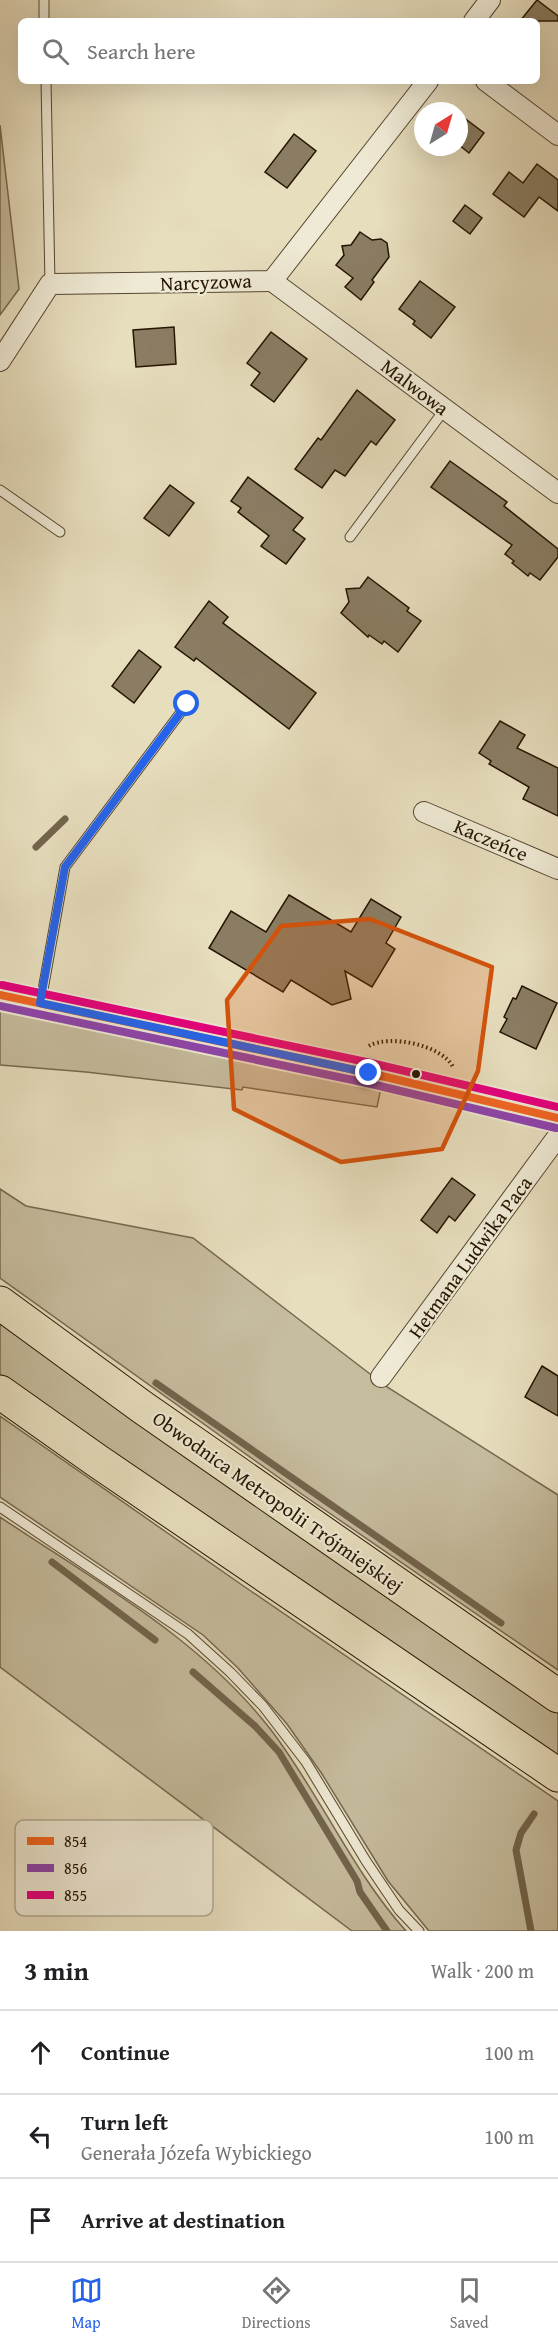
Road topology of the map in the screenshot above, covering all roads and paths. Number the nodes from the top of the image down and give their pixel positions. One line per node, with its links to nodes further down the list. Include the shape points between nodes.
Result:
1 (44, 0): 3 (lane)
2 (490, 0): 4 (street)
3 (44, 18)
4 (476, 18)
5 (46, 84): 10 (lane)
6 (426, 84): 9 (street, Narcyzowa)
7 (490, 84): 8 (street)
8 (558, 135)
9 (272, 280): 10 (street, Narcyzowa); 12 (street, Malwowa)
10 (50, 284): 11 (street)
11 (0, 361)
12 (445, 409): 14 (street, Malwowa); 16 (lane)
13 (0, 490): 15 (lane)
14 (558, 493)
15 (60, 532)
16 (350, 537)
17 (187, 704): 21 (lane, via 65,867)
18 (424, 812): 19 (street, Kaczeńce)
19 (558, 869)
20 (0, 995): 21 (main road)
21 (40, 1003): 24 (main road)
22 (369, 1046): 23 (path, via 377,1041 427,1046 450,1062)
23 (454, 1070)
24 (558, 1118)
25 (558, 1136): 27 (street, Hetmana Ludwika Paca)
26 (0, 1303): 30 (highway, Obwodnica Metropolii Trójmiejskiej)
27 (381, 1377)
28 (0, 1392): 31 (highway)
29 (0, 1507): 32 (lane, via 188,1634 230,1672 263,1706 306,1762 366,1861 399,1910)
30 (558, 1696)
31 (558, 1775)
32 (419, 1931)

